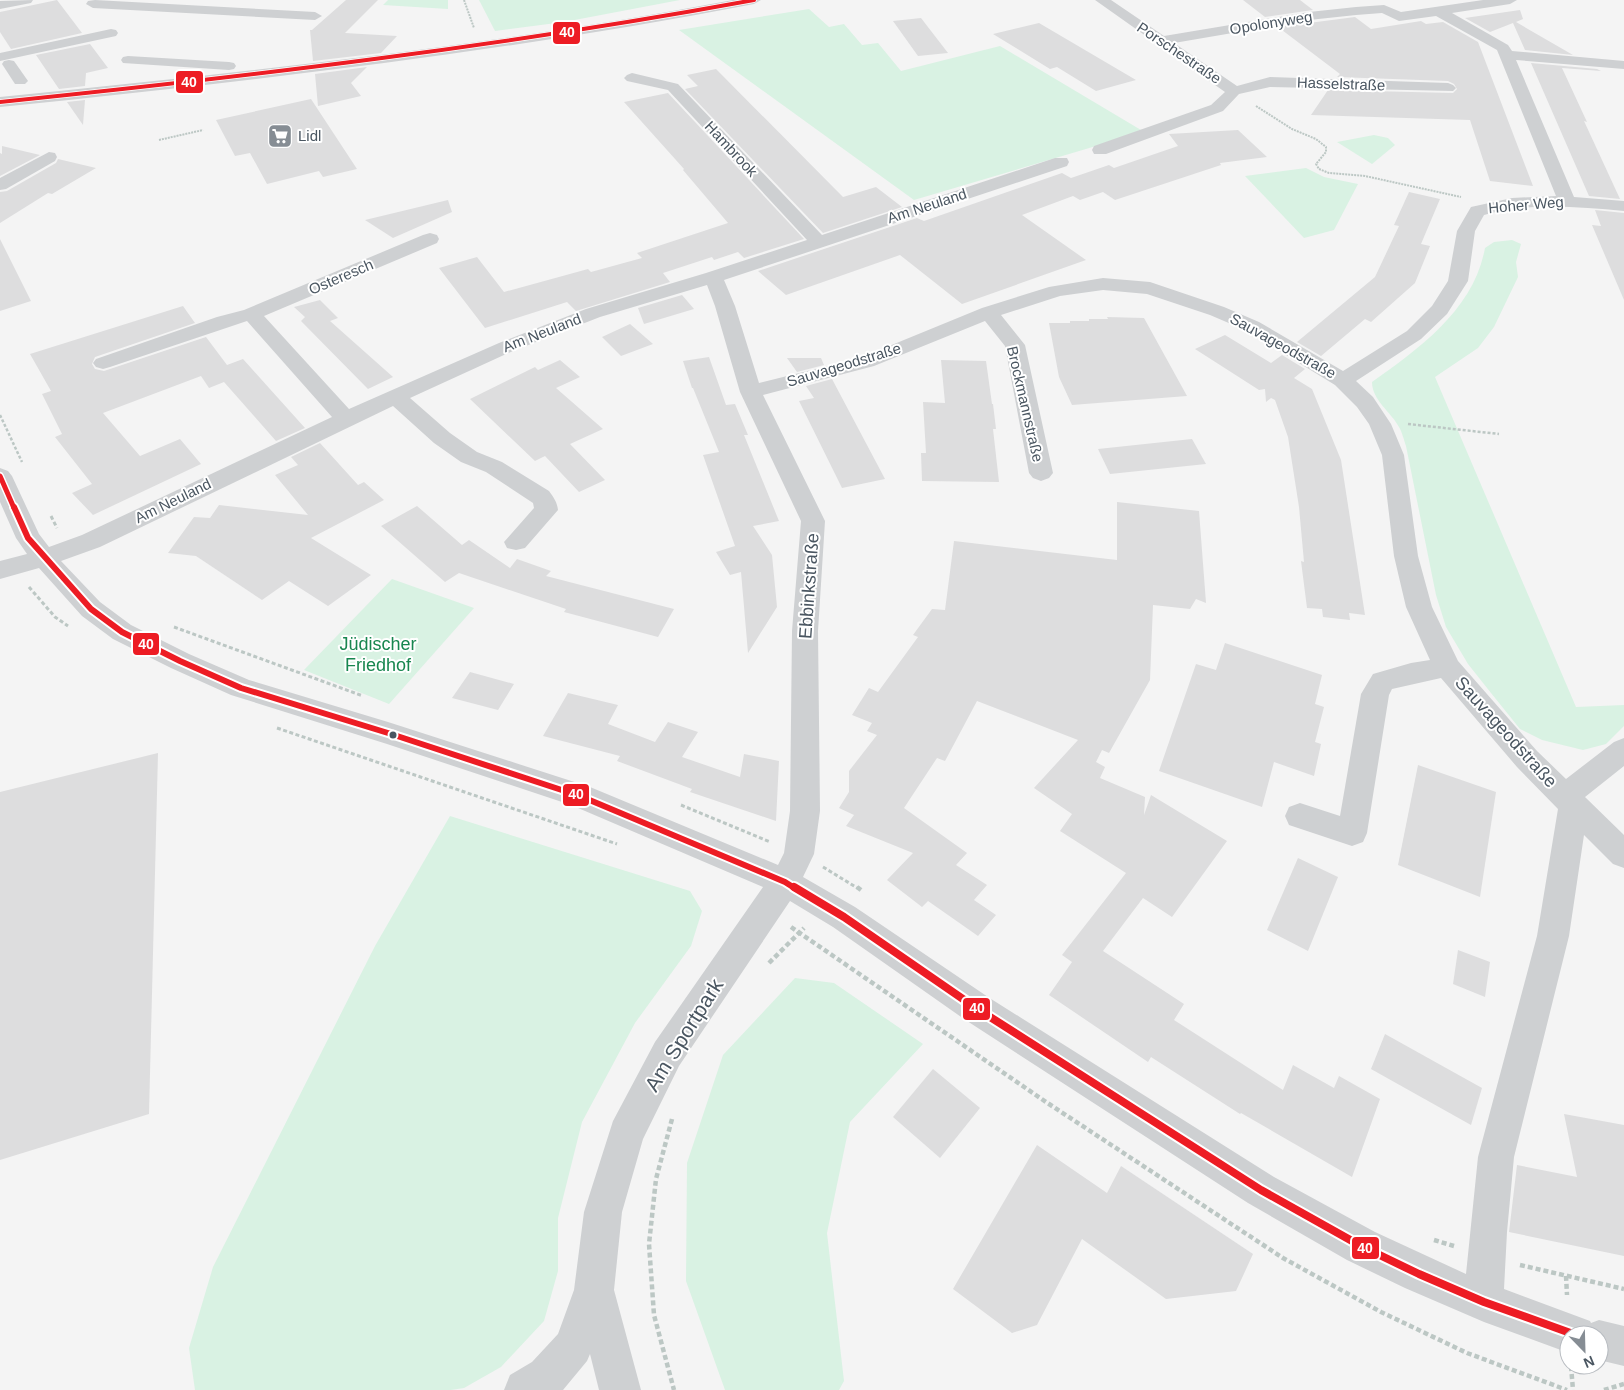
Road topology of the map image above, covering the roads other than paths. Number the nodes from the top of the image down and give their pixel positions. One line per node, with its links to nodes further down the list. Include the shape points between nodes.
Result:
1 (26, 0): 6 (street)
2 (754, 0): 14 (street, via 666,17)
3 (1102, 0): 11 (street, Porschestraße)
4 (1510, 0): 8 (street, Opolonyweg)
5 (92, 2): 9 (street); 10 (street)
6 (0, 5)
7 (1388, 5): 8 (street, Opolonyweg, via 1399,17); 11 (street, Opolonyweg)
8 (1444, 10): 13 (street, via 1503,48)
9 (315, 16)
10 (111, 33): 15 (street); 16 (street)
11 (1160, 41): 23 (street, Porschestraße)
12 (312, 52): 14 (street)
13 (1506, 55): 17 (street); 29 (street)
14 (395, 56): 22 (street)
15 (2, 60): 20 (street)
16 (128, 60): 18 (street); 22 (street)
17 (1624, 65)
18 (258, 69)
19 (632, 78): 32 (street, Hambrook, via 673,87)
20 (20, 81)
21 (1448, 88): 23 (street, Hasselstraße, via 1270,82)
22 (132, 90): 24 (street)
23 (1234, 90): 25 (street, Porschestraße, via 1217,108)
24 (0, 102)
25 (1100, 150)
26 (49, 157): 28 (street)
27 (1062, 162): 32 (street, Am Neuland)
28 (0, 185)
29 (1567, 201): 30 (street, Hoher Weg); 37 (street, Hoher Weg, via 1488,207 1477,211 1466,230 1458,281 1440,310 1414,335)
30 (1624, 206)
31 (430, 239): 35 (street, Osteresch)
32 (819, 242): 33 (street, Am Neuland)
33 (713, 277): 38 (street, Ebbinkstraße); 39 (street, Am Neuland, via 593,313 506,347)
34 (989, 312): 37 (street, Sauvageodstraße, via 1082,286 1103,284 1150,288 1252,326); 38 (street, Sauvageodstraße, via 867,362); 41 (street, Brockmannstraße, via 1014,345)
35 (251, 314): 36 (street, Osteresch); 40 (street)
36 (103, 363)
37 (1343, 380): 46 (street, Sauvageodstraße, via 1365,402 1380,424 1393,455 1406,556 1419,606)
38 (751, 392): 51 (street, Ebbinkstraße, via 813,521 805,631 805,811 799,854)
39 (396, 397): 40 (street, Am Neuland); 43 (street, via 469,457 494,467 541,497 546,510)
40 (346, 419): 44 (street, Am Neuland, via 91,540)
41 (1041, 474)
42 (0, 476): 44 (street, via 28,538)
43 (516, 542)
44 (44, 558): 45 (street, Am Neuland); 51 (street, via 91,609 122,632 180,661 241,688 580,796)
45 (7, 568)
46 (1447, 668): 48 (street, Sauvageodstraße); 49 (street, Sauvageodstraße, via 1383,681 1375,694 1352,833)
47 (1624, 750): 48 (street, Sauvageodstraße)
48 (1569, 801): 50 (street, Sauvageodstraße); 53 (street, via 1553,936 1496,1158)
49 (1300, 816)
50 (1624, 855)
51 (776, 896): 52 (street, Am Sportpark, via 667,1054 626,1134 603,1212); 53 (street, via 823,904 976,1008 1261,1190 1361,1246)
52 (594, 1290): 57 (street, Am Sportpark, via 573,1347 547,1377); 58 (street, Am Sportpark)
53 (1484, 1302): 54 (street)
54 (1559, 1329)
55 (1609, 1342): 56 (street)
56 (1624, 1346)
57 (525, 1390)
58 (620, 1390)

